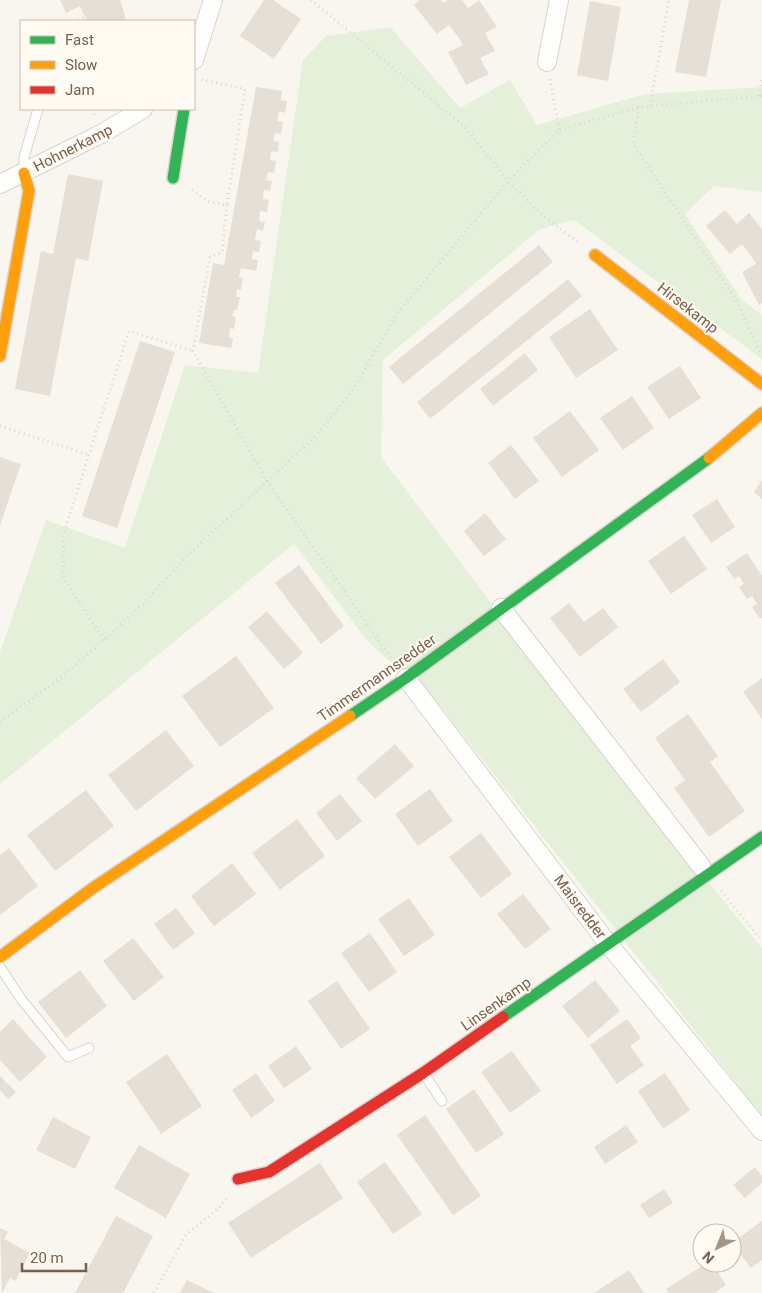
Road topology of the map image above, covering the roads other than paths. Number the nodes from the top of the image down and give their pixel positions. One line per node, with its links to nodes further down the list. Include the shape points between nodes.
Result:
1 (213, 0): 3 (street)
2 (559, 0): 4 (street)
3 (195, 57)
4 (547, 62)
5 (38, 110): 8 (lane, via 24,157)
6 (142, 110): 8 (street, Hohnerkamp, via 123,123)
7 (184, 110): 9 (street)
8 (24, 173): 10 (street, Hohnerkamp); 12 (street, via 29,191)
9 (173, 178)
10 (0, 184)
11 (595, 255): 13 (street, Hirsekamp)
12 (0, 356)
13 (762, 384)
14 (762, 413): 15 (street, Timmermannsredder, via 704,462)
15 (501, 608): 16 (street, Timmermannsredder); 18 (street)
16 (406, 678): 19 (street, Maisredder); 20 (street, Timmermannsredder, via 93,888)
17 (762, 836): 19 (street, Linsenkamp)
18 (701, 866)
19 (609, 945): 23 (street, Linsenkamp); 25 (street, Maisredder)
20 (0, 957)
21 (0, 967): 22 (lane, via 20,999 68,1057)
22 (89, 1048)
23 (423, 1073): 24 (lane); 26 (street, Linsenkamp, via 269,1172)
24 (442, 1100)
25 (762, 1131)
26 (238, 1179)

